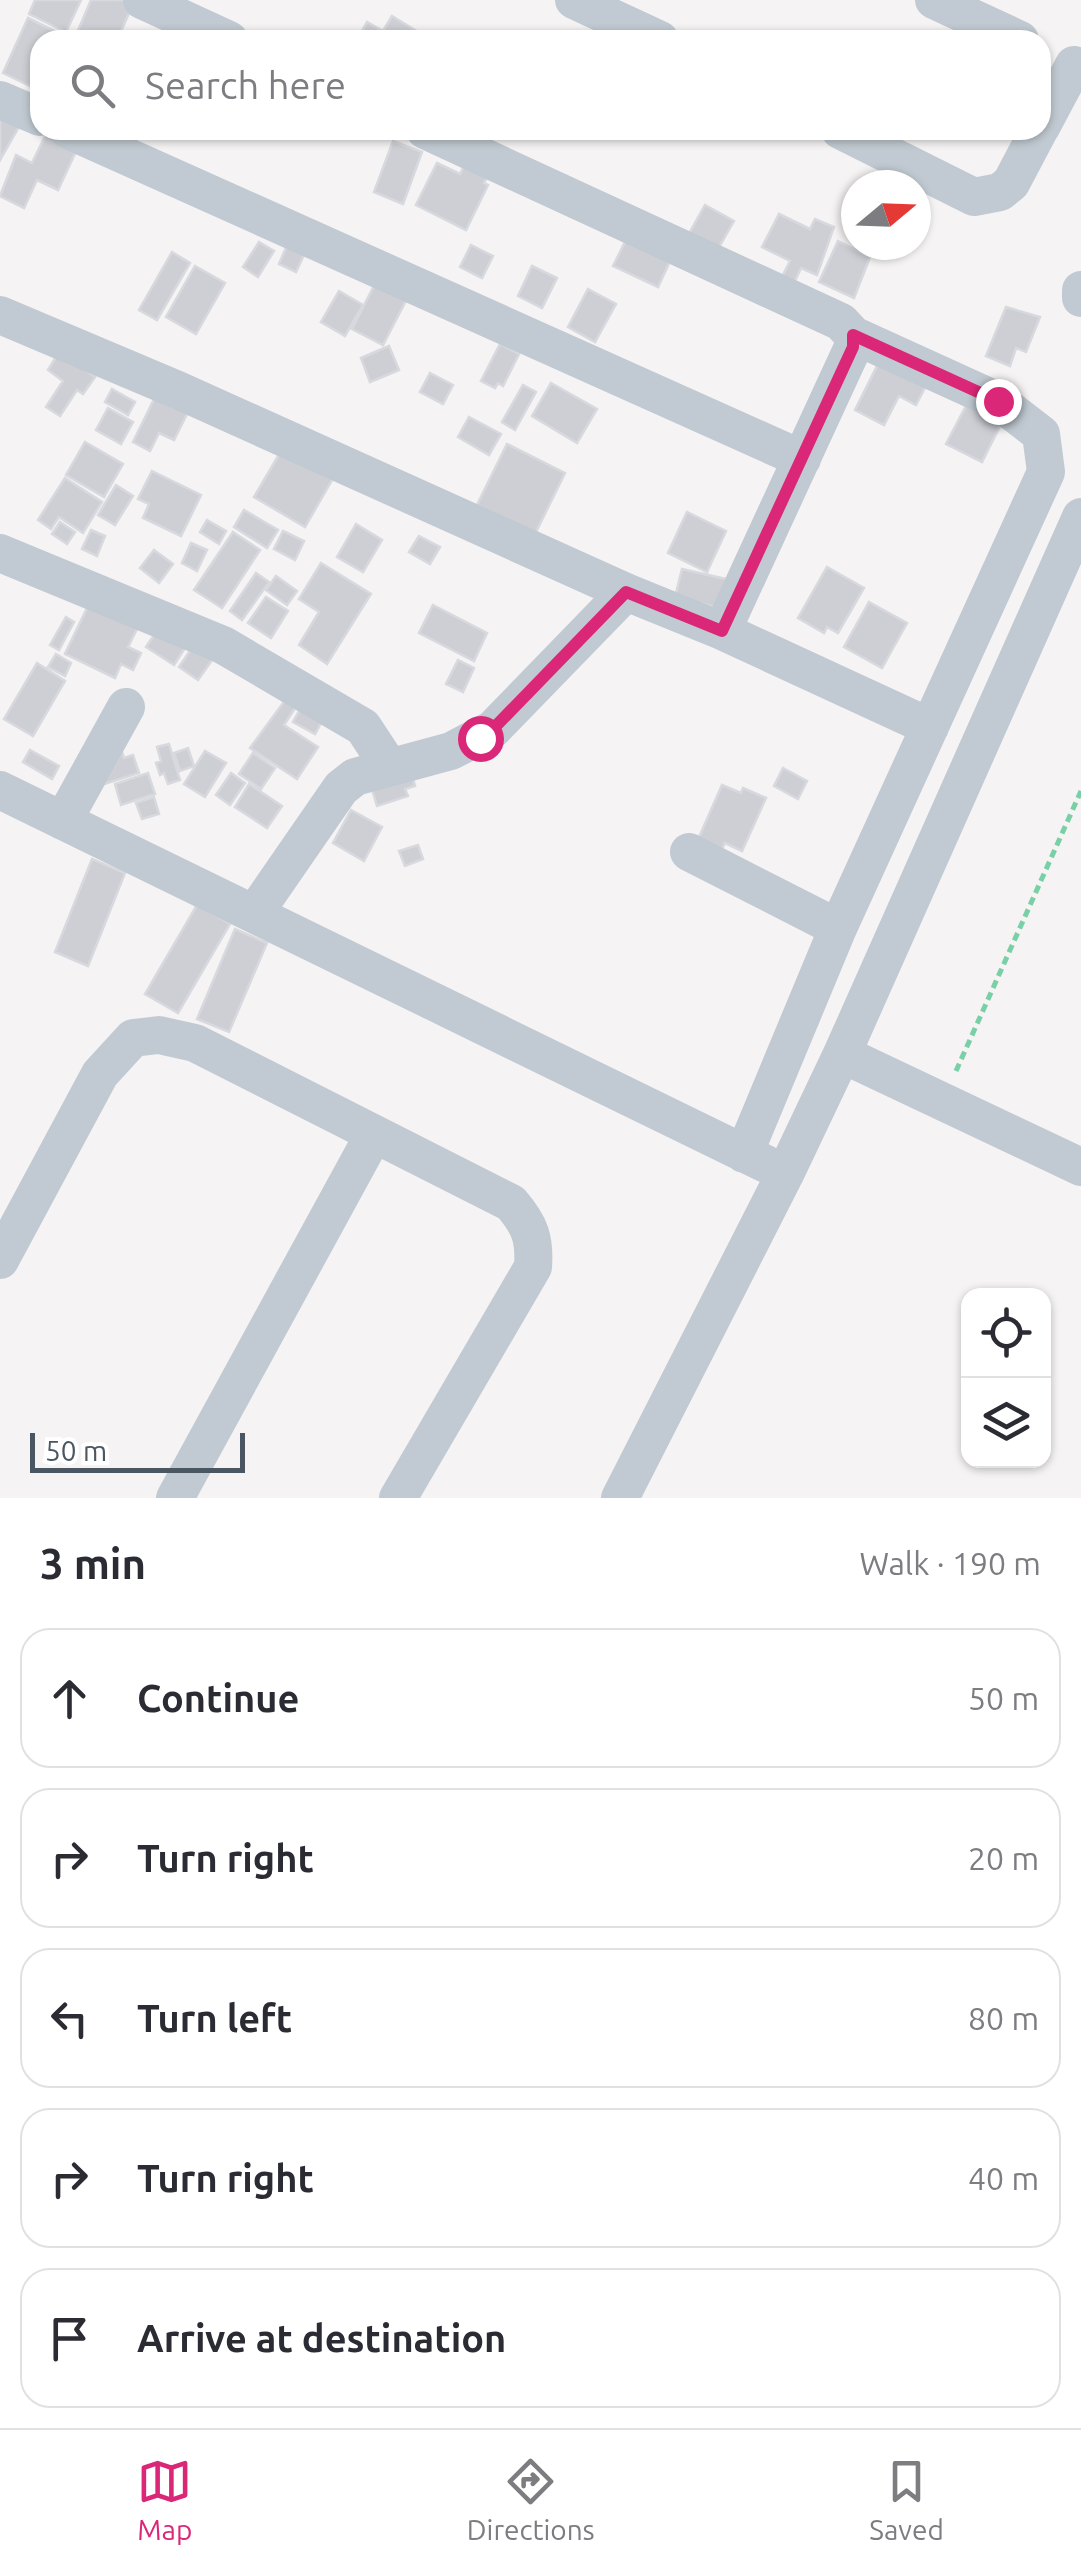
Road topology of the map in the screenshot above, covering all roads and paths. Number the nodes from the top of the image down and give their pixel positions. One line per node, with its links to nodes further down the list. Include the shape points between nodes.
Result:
1 (142, 0): 4 (street)
2 (574, 0): 5 (street)
3 (934, 0): 6 (street)
4 (207, 30)
5 (638, 30)
6 (998, 30)
7 (1065, 61): 8 (street)
8 (1051, 99)
9 (0, 100): 10 (street)
10 (30, 113)
11 (90, 140): 19 (street)
12 (447, 140): 18 (street, via 841,322)
13 (860, 140): 14 (street, via 974,196 1011,183)
14 (1034, 140)
15 (1081, 290): 16 (street)
16 (1081, 298)
17 (0, 314): 22 (street)
18 (853, 335): 19 (street); 25 (street, via 998,401 1041,434 1046,472)
19 (802, 459): 23 (street)
20 (1081, 517): 33 (street)
21 (0, 552): 26 (street, via 224,645 362,726)
22 (626, 592): 23 (street); 26 (street, via 493,729 451,751)
23 (722, 631): 25 (street)
24 (126, 707): 29 (street)
25 (930, 727): 32 (street)
26 (388, 766): 31 (street, via 341,788)
27 (0, 790): 29 (street)
28 (1081, 791): 34 (path)
29 (63, 821): 31 (street)
30 (688, 852): 32 (street)
31 (254, 914): 36 (street)
32 (838, 928): 36 (street)
33 (842, 1054): 34 (street); 38 (street)
34 (942, 1102): 37 (street)
35 (374, 1134): 39 (street, via 195,1043 134,1038 100,1074); 40 (street); 41 (street, via 511,1204 535,1242 533,1267)
36 (744, 1154): 38 (street)
37 (1081, 1167)
38 (785, 1174): 42 (street)
39 (0, 1260)
40 (175, 1498)
41 (398, 1498)
42 (620, 1498)

